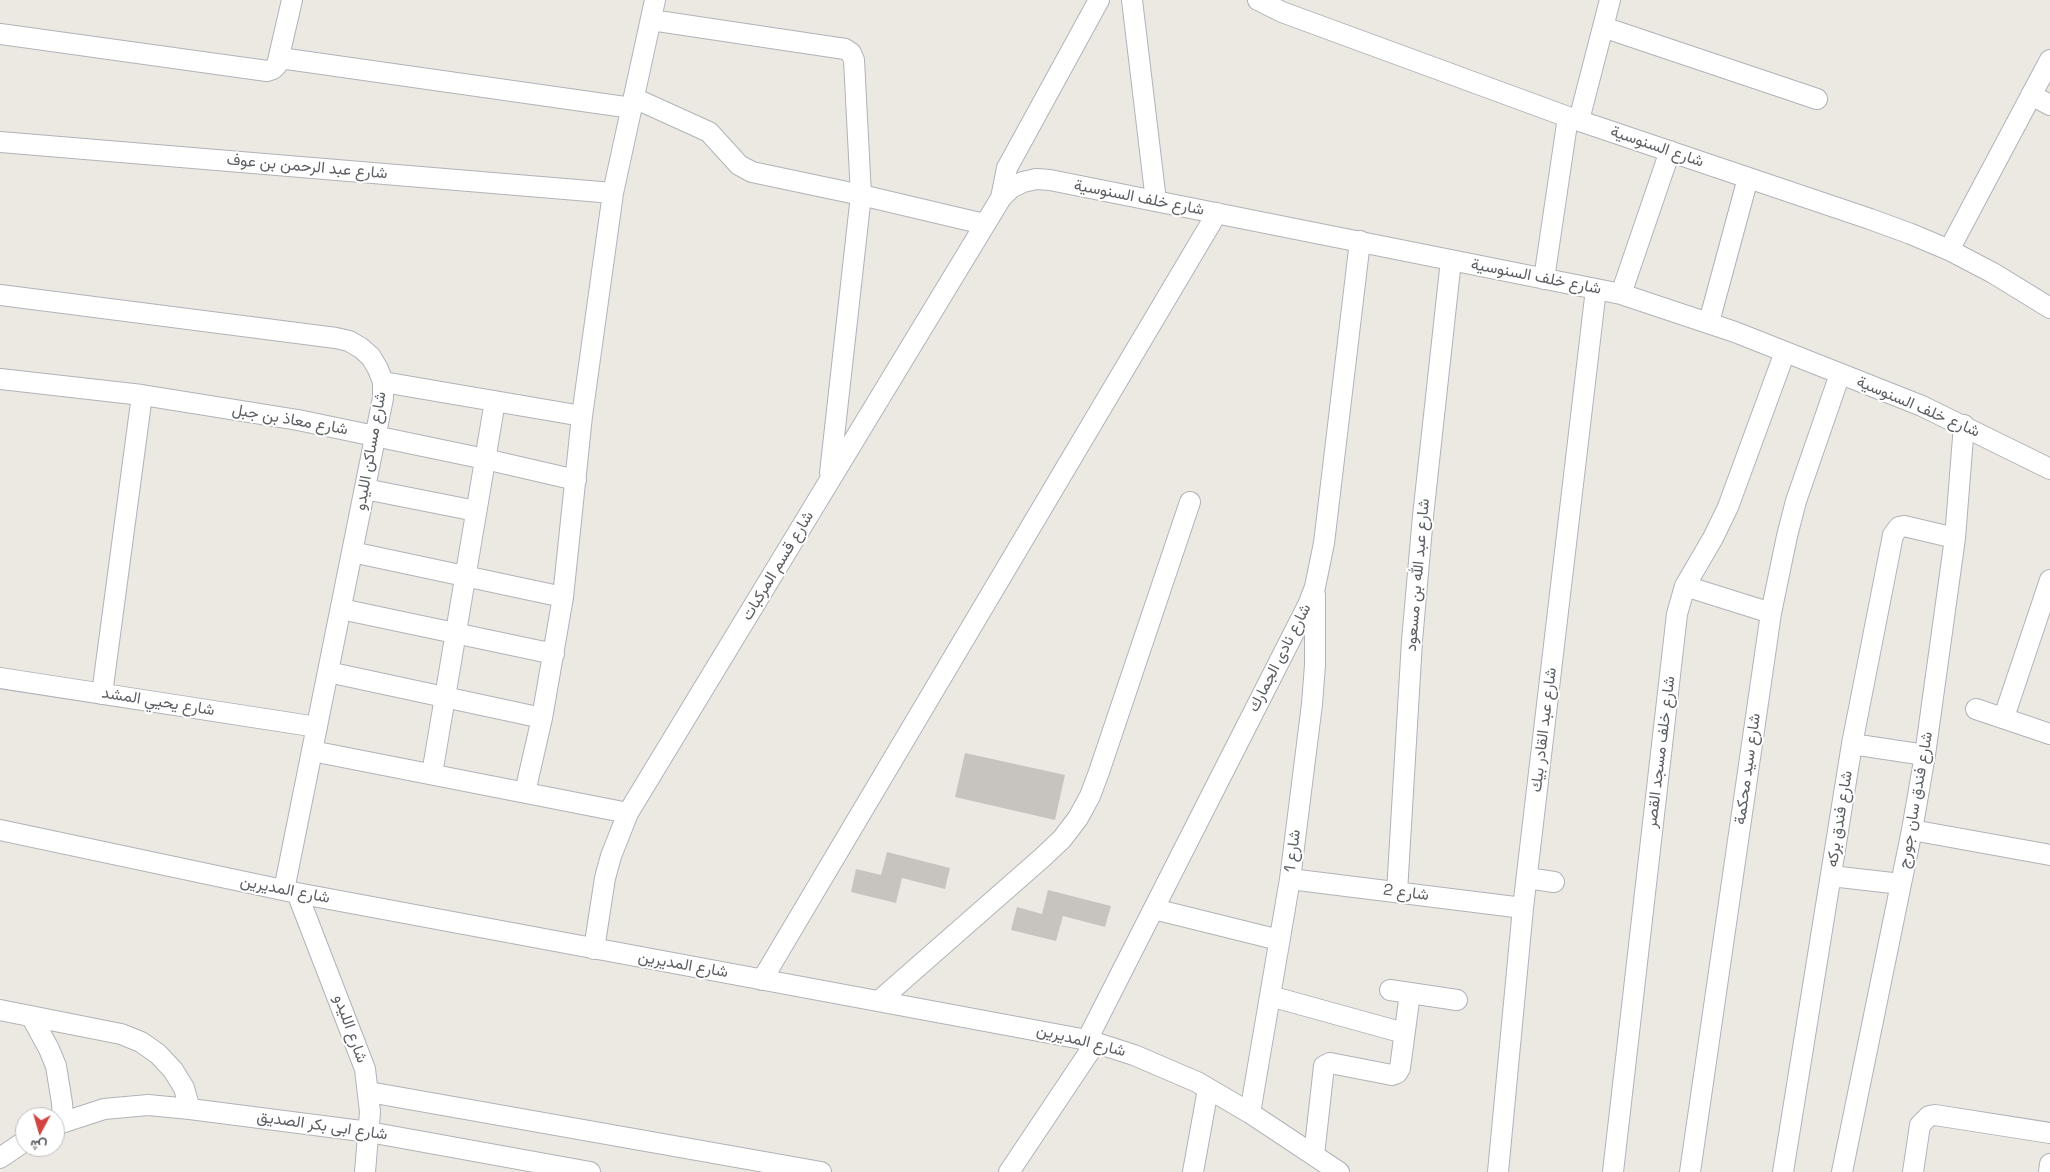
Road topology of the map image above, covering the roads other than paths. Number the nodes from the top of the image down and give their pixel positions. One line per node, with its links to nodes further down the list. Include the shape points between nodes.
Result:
1 (292, 0): 10 (street)
2 (655, 0): 7 (street)
3 (1099, 0): 22 (street, via 1007,168)
4 (1132, 0): 23 (street)
5 (1258, 0): 16 (street, شارع السنوسية, via 1282,12)
6 (1610, 0): 8 (street)
7 (651, 20): 14 (street); 21 (street, via 845,49 850,53 854,60)
8 (1603, 27): 13 (street); 16 (street)
9 (0, 34): 10 (street, via 267,71 273,70)
10 (280, 58): 14 (street)
11 (2050, 60): 12 (street)
12 (2031, 95): 15 (street); 27 (street)
13 (1817, 99)
14 (633, 103): 20 (street); 21 (street, via 709,132 739,165 752,172)
15 (2050, 106)
16 (1574, 118): 18 (street, شارع السنوسية); 29 (street)
17 (0, 142): 20 (street, شارع عبد الرحمن بن عوف)
18 (1670, 151): 19 (street, شارع السنوسية); 31 (street)
19 (1748, 178): 27 (street, شارع السنوسية, via 1870,219); 34 (street)
20 (613, 193): 41 (street)
21 (862, 195): 25 (street); 47 (street)
22 (1001, 198): 23 (street, شارع خلف السنوسية, via 1011,188 1036,179); 25 (street, شارع قسم المركبات)
23 (1156, 201): 24 (street, شارع خلف السنوسية)
24 (1217, 213): 26 (street, شارع خلف السنوسية); 92 (street)
25 (984, 224): 47 (street, شارع قسم المركبات)
26 (1360, 242): 28 (street, شارع خلف السنوسية); 56 (street, شارع نادى الجمارك, via 1324,543)
27 (1949, 250): 33 (street, شارع السنوسية, via 1993,272)
28 (1452, 260): 29 (street, شارع خلف السنوسية); 87 (street, شارع عبد الله بن مسعود, via 1423,516)
29 (1544, 279): 30 (street, شارع خلف السنوسية)
30 (1596, 288): 31 (street, شارع خلف السنوسية); 82 (street, شارع عبد القادر بيك)
31 (1621, 294): 34 (street, شارع خلف السنوسية)
32 (0, 296): 38 (street, شارع مساكن الليدو, via 336,338 349,341 366,353 378,369)
33 (2050, 308)
34 (1709, 322): 35 (street, شارع خلف السنوسية)
35 (1785, 352): 36 (street, شارع خلف السنوسية); 55 (street, شارع خلف مسجد القصر, via 1728,507)
36 (1840, 374): 42 (street, شارع خلف السنوسية); 59 (street, شارع سيد محكمة, via 1796,501)
37 (0, 379): 39 (street, شارع معاذ بن جبل)
38 (382, 382): 40 (street); 43 (street, شارع مساكن الليدو, via 383,398)
39 (142, 395): 43 (street, شارع معاذ بن جبل); 65 (street)
40 (495, 402): 41 (street); 44 (street)
41 (582, 416): 46 (street)
42 (1964, 425): 45 (street, شارع خلف السنوسية); 51 (street, شارع فندق سان جورج)
43 (376, 435): 44 (street, شارع معاذ بن جبل); 48 (street, شارع مساكن الليدو)
44 (486, 458): 46 (street, شارع معاذ بن جبل); 50 (street)
45 (2050, 469)
46 (576, 480): 57 (street)
47 (829, 480): 77 (street, شارع قسم المركبات)
48 (365, 489): 50 (street); 52 (street, شارع مساكن الليدو)
49 (1190, 502): 96 (street, via 1096,780 1078,818 1062,839)
50 (476, 511): 53 (street)
51 (1955, 538): 72 (street, شارع فندق بركه, via 1904,526 1895,530); 74 (street, شارع فندق سان جورج)
52 (352, 552): 53 (street); 58 (street, شارع مساكن الليدو)
53 (465, 576): 57 (street); 61 (street)
54 (2050, 580): 60 (street)
55 (1686, 586): 59 (street); 122 (street, شارع خلف مسجد القصر, via 1677,614)
56 (1315, 587): 83 (street, شارع 1, via 1312,704); 89 (street, شارع نادى الجمارك)
57 (562, 597): 62 (street)
58 (341, 609): 61 (street); 63 (street, شارع مساكن الليدو)
59 (1771, 614): 123 (street, شارع سيد محكمة)
60 (2044, 619): 68 (street)
61 (456, 633): 62 (street); 66 (street)
62 (554, 654): 69 (street)
63 (328, 672): 66 (street); 70 (street, شارع مساكن الليدو)
64 (0, 678): 65 (street, شارع يحيي المشد)
65 (102, 694): 70 (street, شارع يحيي المشد)
66 (445, 698): 69 (street); 75 (street)
67 (1976, 709): 68 (street)
68 (2004, 717): 71 (street)
69 (542, 718): 76 (street)
70 (317, 727): 73 (street, شارع مساكن الليدو)
71 (2050, 734)
72 (1852, 744): 74 (street); 81 (street, شارع فندق بركه)
73 (312, 751): 75 (street); 86 (street, شارع مساكن الليدو)
74 (1924, 755): 79 (street, شارع فندق سان جورج)
75 (432, 774): 76 (street)
76 (525, 792): 77 (street)
77 (628, 813): 91 (street, شارع قسم المركبات, via 610,856)
78 (0, 830): 86 (street, شارع المديرين)
79 (1912, 830): 80 (street); 85 (street, شارع فندق سان جورج)
80 (2050, 855)
81 (1831, 876): 85 (street); 124 (street, شارع فندق بركه)
82 (1527, 878): 84 (street); 88 (street, شارع عبد القادر بيك)
83 (1290, 879): 87 (street, شارع 2); 90 (street, شارع 1)
84 (1554, 882)
85 (1901, 884): 125 (street, شارع فندق سان جورج)
86 (290, 891): 91 (street, شارع المديرين); 103 (street, شارع الليدو, via 357,1047)
87 (1397, 892): 88 (street, شارع 2)
88 (1523, 908): 121 (street, شارع عبد القادر بيك)
89 (1154, 909): 90 (street); 101 (street, شارع نادى الجمارك)
90 (1279, 940): 95 (street, شارع 1)
91 (594, 949): 92 (street, شارع المديرين)
92 (762, 980): 96 (street, شارع المديرين)
93 (1390, 990): 94 (street)
94 (1410, 993): 97 (street); 100 (street)
95 (1270, 996): 100 (street); 106 (street, شارع 1)
96 (880, 1000): 101 (street, شارع المديرين)
97 (1457, 1000)
98 (0, 1010): 99 (street)
99 (31, 1016): 104 (street, via 56,1066); 105 (street, via 121,1034 141,1042 173,1070 184,1088)
100 (1404, 1033): 111 (street, via 1400,1068 1394,1075 1334,1063 1324,1066)
101 (1092, 1041): 102 (street, شارع المديرين, via 1166,1068); 118 (street, شارع نادى الجمارك)
102 (1208, 1089): 106 (street, شارع المديرين); 119 (street)
103 (369, 1092): 108 (street, شارع الليدو); 114 (street)
104 (60, 1107)
105 (190, 1109): 107 (street, شارع ابى بكر الصديق, via 148,1105 104,1109); 108 (street, شارع ابى بكر الصديق)
106 (1250, 1113): 111 (street, شارع المديرين)
107 (65, 1121)
108 (369, 1132): 115 (street, شارع الليدو); 116 (street, شارع ابى بكر الصديق)
109 (2050, 1133): 126 (street, via 1929,1116 1920,1125)
110 (15, 1147): 112 (street)
111 (1314, 1155): 120 (street, شارع المديرين)
112 (0, 1158)
113 (2050, 1164): 127 (street)
114 (798, 1170): 117 (street)
115 (365, 1172)
116 (590, 1172)
117 (822, 1172)
118 (1009, 1172)
119 (1194, 1172)
120 (1339, 1172)
121 (1498, 1172)
122 (1613, 1172)
123 (1690, 1172)
124 (1783, 1172)
125 (1842, 1172)
126 (1912, 1172)
127 (2049, 1172)

